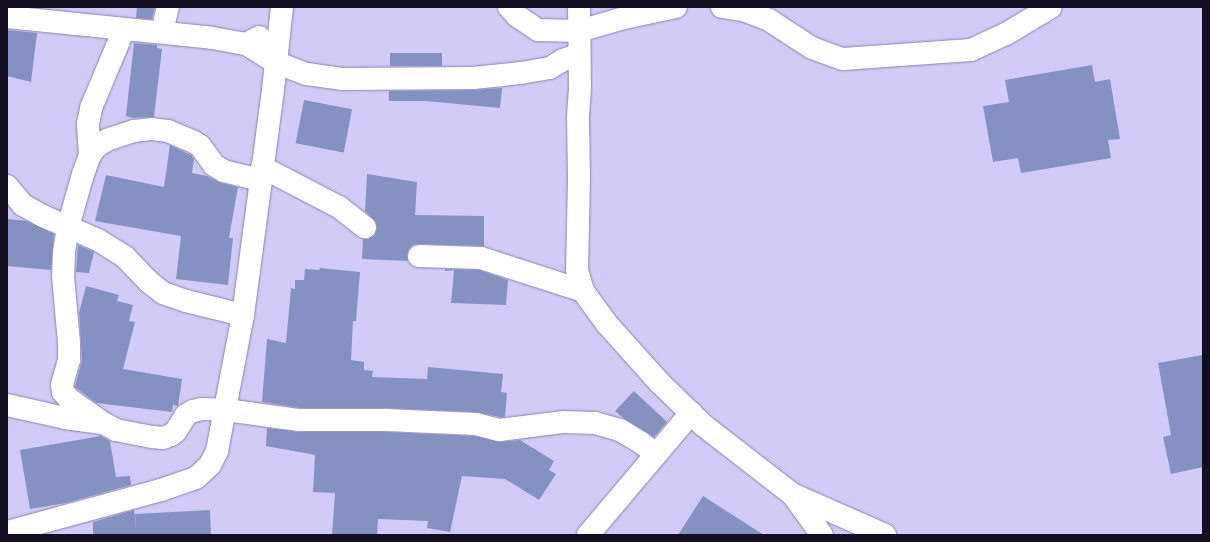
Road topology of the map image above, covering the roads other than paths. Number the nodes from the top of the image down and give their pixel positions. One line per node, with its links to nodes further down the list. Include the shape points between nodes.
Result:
1 (168, 7): 11 (street)
2 (509, 7): 10 (street, via 517,16 538,30)
3 (579, 7): 10 (street)
4 (676, 7): 10 (street)
5 (722, 7): 6 (street, via 746,11 769,20 812,48 842,59 971,50 1006,34)
6 (1051, 7)
7 (281, 14): 12 (street, via 264,34); 14 (street)
8 (7, 17): 9 (street)
9 (124, 29): 11 (street); 15 (street, via 91,108 88,124)
10 (579, 31): 13 (street)
11 (162, 32): 12 (street)
12 (246, 44): 14 (street)
13 (578, 55): 14 (street, via 550,68 465,78 342,79 307,74); 21 (street, via 580,88 577,270)
14 (275, 62): 16 (street)
15 (90, 155): 16 (street, via 96,147 107,140 134,131 152,129 168,131 194,142 214,165 224,172); 18 (street)
16 (261, 173): 19 (street, via 340,207); 22 (street)
17 (7, 186): 18 (street, via 24,205)
18 (68, 227): 22 (street, via 98,240 124,256 163,293); 26 (street, via 63,276 69,360 62,385 68,399)
19 (365, 227)
20 (419, 256): 21 (street, via 482,258)
21 (583, 291): 25 (street, via 607,324)
22 (243, 315): 24 (street)
23 (7, 405): 26 (street, via 65,418)
24 (226, 410): 26 (street, via 193,411 186,415 176,431 163,438 134,435); 27 (street, via 299,420 476,424 499,430 564,422 595,423 620,430); 29 (street, via 217,451 210,465 196,478)
25 (691, 413): 27 (street); 28 (street, via 731,448)
26 (103, 423)
27 (656, 454): 30 (street)
28 (792, 494): 31 (street); 32 (street)
29 (7, 532)
30 (588, 535)
31 (822, 535)
32 (885, 535)

